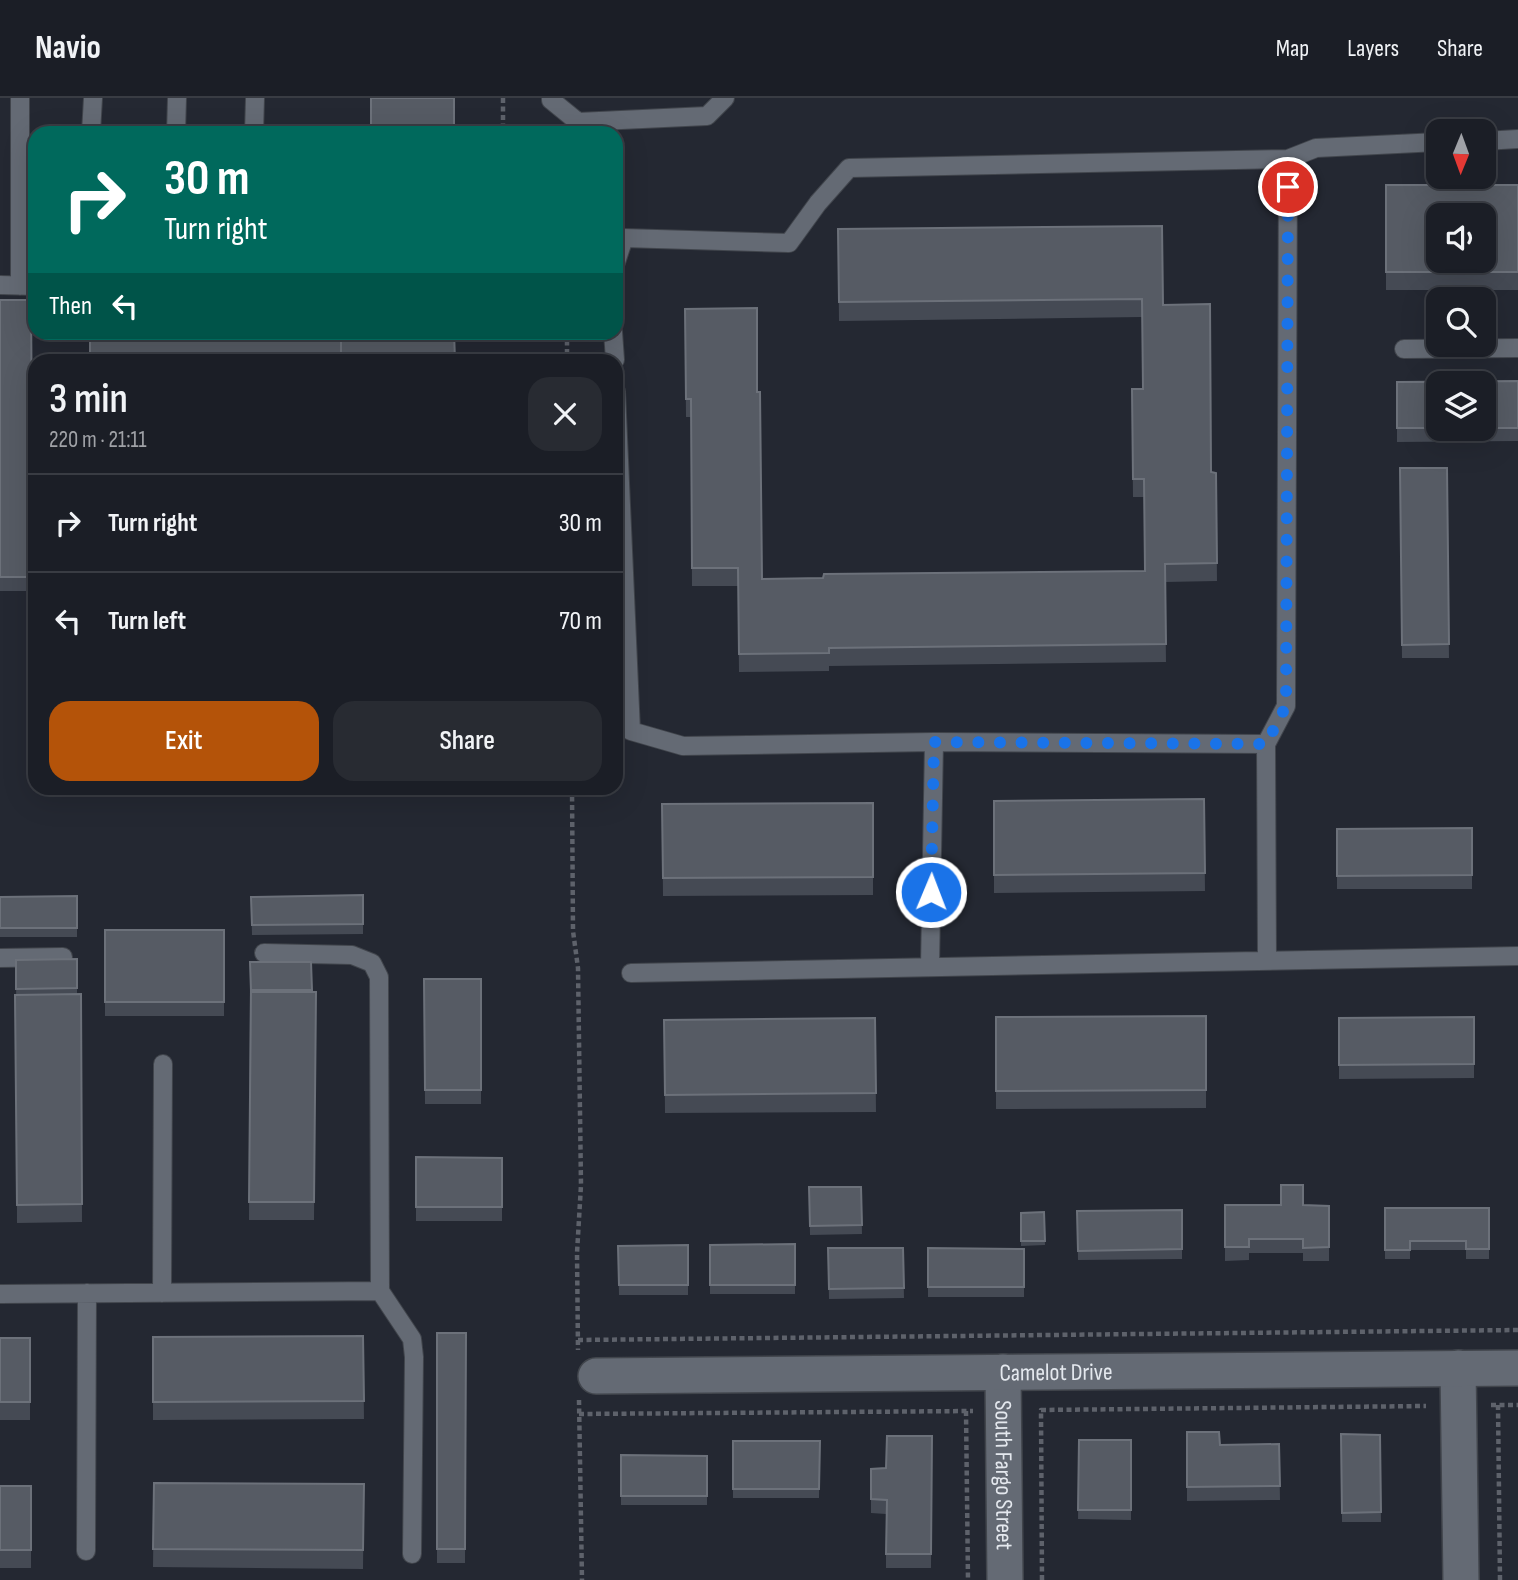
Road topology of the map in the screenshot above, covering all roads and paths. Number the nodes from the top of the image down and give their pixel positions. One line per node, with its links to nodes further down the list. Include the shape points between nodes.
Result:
1 (20, 98): 18 (lane)
2 (93, 98): 8 (lane)
3 (177, 98): 9 (lane)
4 (255, 98): 10 (lane)
5 (503, 98): 11 (path)
6 (551, 98): 7 (lane, via 578,122 707,116)
7 (724, 98)
8 (91, 126)
9 (176, 126)
10 (254, 126)
11 (503, 126)
12 (1518, 139): 13 (lane)
13 (1496, 140)
14 (1426, 143): 15 (lane, via 1316,148)
15 (1288, 159): 16 (lane, via 849,168 789,243); 23 (lane, via 1286,706)
16 (623, 241)
17 (0, 285): 18 (lane)
18 (28, 286)
19 (1518, 348): 20 (lane)
20 (1404, 349)
21 (623, 550): 22 (lane, via 631,731 683,746)
22 (934, 742): 23 (lane); 30 (lane)
23 (1266, 744): 29 (lane)
24 (572, 795): 38 (path, via 581,1185)
25 (264, 953): 33 (lane, via 352,954 372,964 379,977)
26 (1518, 956): 29 (lane)
27 (63, 957): 28 (lane)
28 (0, 958)
29 (1266, 961): 30 (lane)
30 (930, 967): 31 (lane)
31 (631, 972)
32 (163, 1064): 35 (lane)
33 (380, 1291): 35 (lane); 49 (lane, via 412,1339)
34 (87, 1293): 35 (lane); 36 (lane); 48 (lane)
35 (162, 1293)
36 (0, 1294)
37 (1518, 1330): 38 (path)
38 (578, 1340): 41 (path)
39 (1458, 1368): 40 (street, Camelot Drive); 42 (street, Camelot Drive); 54 (street)
40 (1518, 1368)
41 (584, 1372): 42 (street, Camelot Drive); 47 (path)
42 (1003, 1372): 52 (street, South Fargo Street)
43 (1486, 1405): 44 (path)
44 (1498, 1405): 45 (path); 55 (path)
45 (1518, 1405)
46 (1437, 1406): 53 (path, via 1041,1410)
47 (579, 1414): 50 (path); 51 (path, via 966,1411)
48 (86, 1551)
49 (412, 1554)
50 (582, 1580)
51 (968, 1580)
52 (1005, 1580)
53 (1042, 1580)
54 (1461, 1580)
55 (1500, 1580)

